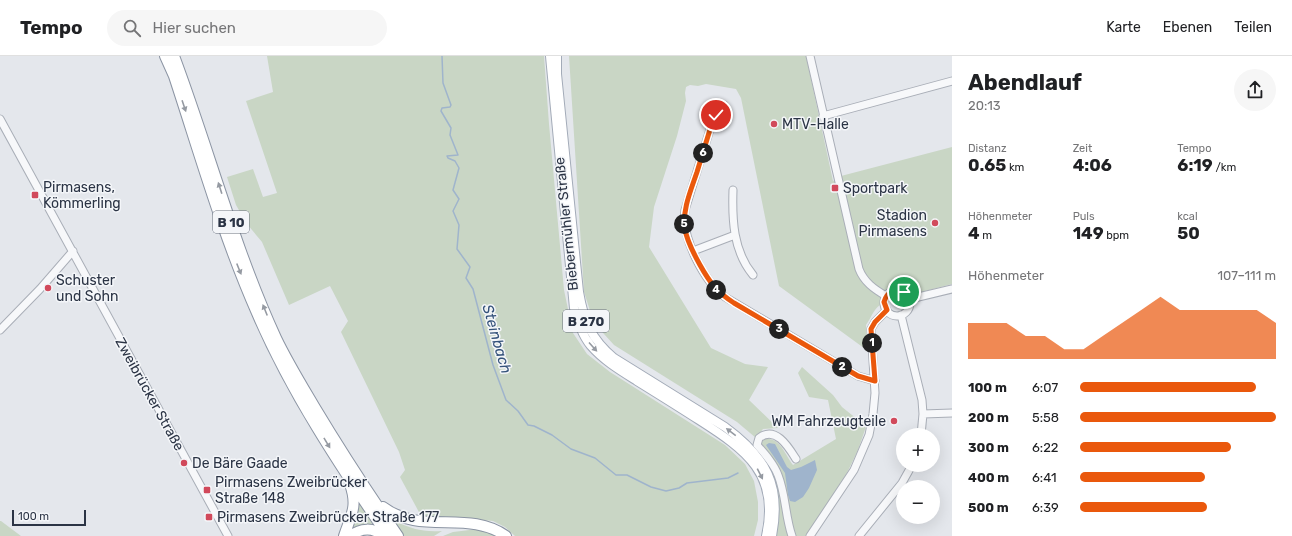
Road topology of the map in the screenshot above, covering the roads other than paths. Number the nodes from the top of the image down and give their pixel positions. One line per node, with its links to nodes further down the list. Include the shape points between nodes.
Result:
1 (165, 56): 27 (highway, B 10, one-way to 27, via 256,313 286,374)
2 (174, 56): 28 (highway, B 10, one-way to 2, via 308,396 276,338 241,253)
3 (550, 56): 38 (main road, Biebermühler Straße / B 270, one-way to 38, via 574,308 580,329 592,347 609,363 728,439 747,455 763,480 768,497 770,512)
4 (557, 56): 39 (main road, B 270, one-way to 4, via 776,507 774,492 766,470 752,451 740,438 720,424 614,358 589,329 579,292)
5 (810, 56): 8 (street)
6 (952, 81): 8 (street)
7 (724, 105): 13 (street, via 712,123 685,210 685,229)
8 (823, 116): 16 (street, via 859,269 866,282)
9 (0, 119): 12 (street, Zweibrücker Straße)
10 (733, 190): 11 (street)
11 (735, 235): 13 (street); 14 (street, via 742,258)
12 (73, 251): 20 (street); 31 (street, Zweibrücker Straße)
13 (693, 251): 21 (street, via 714,287 725,297 858,376)
14 (753, 274)
15 (952, 288): 17 (street)
16 (886, 296): 17 (street, via 894,290 901,290); 18 (street, via 884,305)
17 (910, 299): 19 (street, via 909,308)
18 (887, 310): 19 (street, via 895,315); 21 (street, via 871,329)
19 (901, 315): 23 (street, via 920,391)
20 (0, 330)
21 (875, 381): 41 (street, via 874,414 866,444 854,470)
22 (952, 413): 23 (street)
23 (923, 414): 24 (street)
24 (922, 428)
25 (796, 460): 40 (street, via 778,436 770,434 759,438 757,445 779,476)
26 (908, 472): 42 (street)
27 (345, 473): 32 (highway, via 351,487 354,508); 35 (highway, B 10)
28 (366, 489): 29 (highway, via 389,513 409,524 427,528); 36 (highway, B 10)
29 (464, 526): 30 (highway); 37 (highway, via 495,529)
30 (446, 532)
31 (228, 536)
32 (344, 536)
33 (350, 536): 34 (highway, via 371,529)
34 (384, 536)
35 (388, 536)
36 (398, 536)
37 (506, 536)
38 (766, 536)
39 (772, 536)
40 (792, 536)
41 (810, 536)
42 (859, 536)

